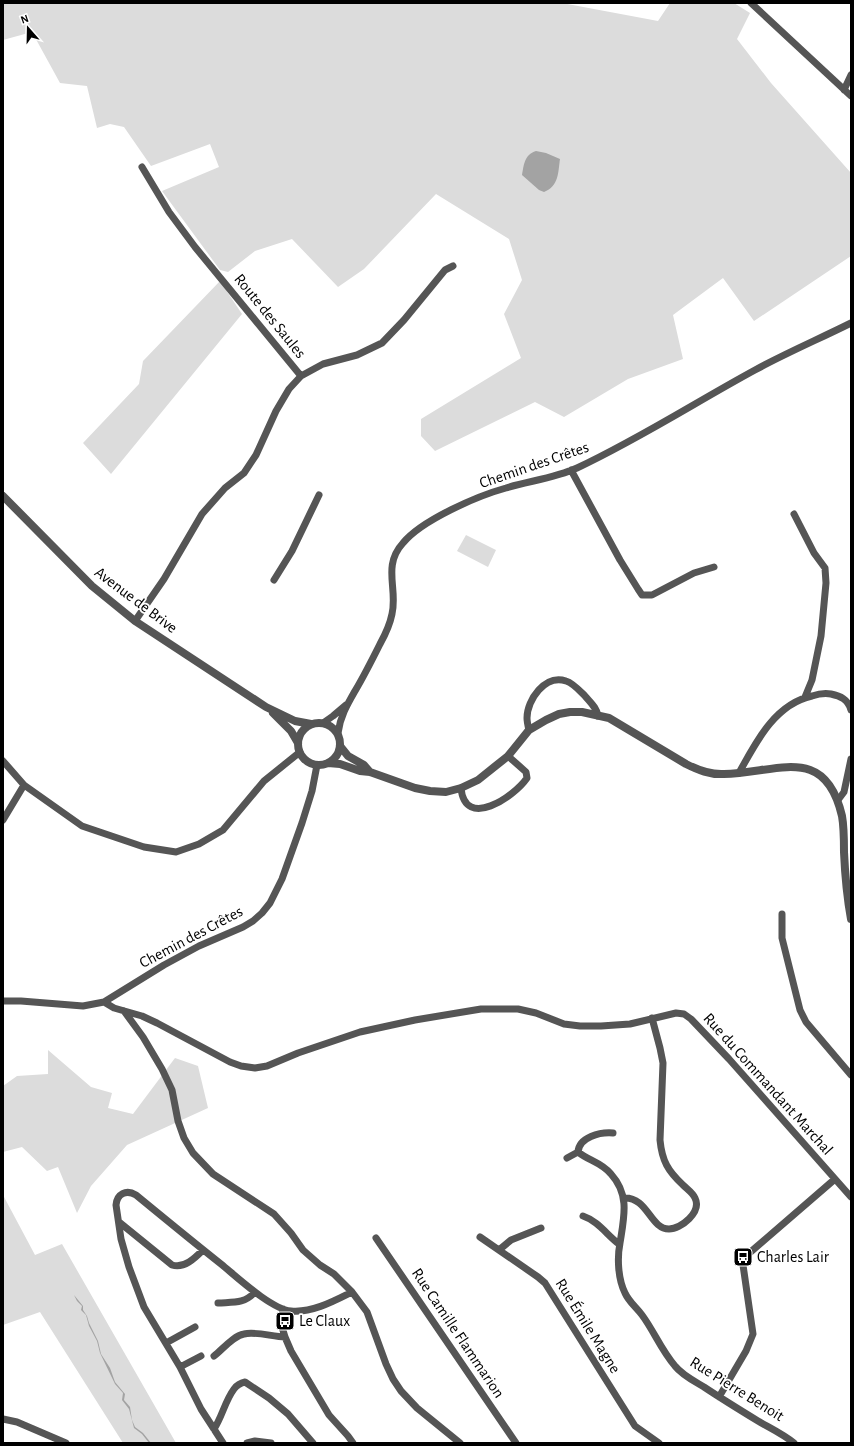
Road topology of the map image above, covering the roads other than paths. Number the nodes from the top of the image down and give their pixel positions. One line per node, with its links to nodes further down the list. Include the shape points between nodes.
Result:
1 (751, 3): 3 (street)
2 (851, 75): 3 (street)
3 (844, 90): 4 (street)
4 (851, 96)
5 (142, 167): 8 (street, Route des Saules, via 169,212 191,241)
6 (453, 266): 8 (street, via 445,270 382,344 357,355 323,364)
7 (851, 323): 9 (street, Chemin des Crêtes, via 787,353 640,436)
8 (301, 376): 15 (street, Route des Saules, via 289,389 276,411 256,456 244,473 225,488 202,514 164,579)
9 (572, 470): 13 (street, via 620,560 642,595 652,595 694,573); 17 (street, Chemin des Crêtes, via 483,496 432,520 402,543 394,556 391,573 393,614 375,654)
10 (319, 495): 14 (street, via 292,551)
11 (3, 496): 15 (street, Avenue de Brive, via 92,586)
12 (794, 514): 16 (street, via 814,554 825,568 826,584 821,636 812,680)
13 (714, 567)
14 (274, 580)
15 (135, 621): 18 (street, Avenue de Brive)
16 (805, 697): 19 (street, via 828,694 838,696 846,700); 34 (street, via 780,712 750,752)
17 (347, 703): 21 (street, Chemin des Crêtes); 24 (street, Chemin des Crêtes)
18 (266, 707): 22 (street, via 295,721); 25 (street, via 291,731)
19 (851, 710)
20 (598, 716): 23 (street, via 582,712 559,714); 23 (street, via 597,710 578,689 568,681 560,679 542,687 534,695 526,719); 34 (street, via 609,718 699,770 722,774)
21 (323, 723): 22 (street); 24 (street)
22 (311, 724): 25 (street, via 302,732)
23 (529, 730): 28 (street)
24 (338, 733): 26 (street)
25 (298, 743): 27 (street)
26 (340, 746): 31 (street, via 337,756); 33 (street, via 348,756 364,765)
27 (300, 752): 32 (street, via 310,763); 35 (street, via 264,780 223,830 199,844 176,852 144,847 82,826)
28 (508, 756): 36 (street, via 478,780); 36 (street, via 526,772 527,778 522,785 496,803 475,808 465,803)
29 (851, 759): 37 (street, via 844,792)
30 (3, 761): 35 (street)
31 (328, 763): 32 (street); 33 (street)
32 (317, 765): 42 (street, Chemin des Crêtes, via 312,791 282,879 262,913 243,927 164,965)
33 (370, 772): 36 (street, via 430,791 446,792)
34 (739, 773): 37 (street, via 789,766 812,770 822,776)
35 (24, 785): 38 (street)
36 (461, 788)
37 (838, 800): 40 (street, via 842,818)
38 (3, 820)
39 (782, 914): 45 (street, via 782,938 800,1010 806,1022)
40 (851, 919)
41 (3, 1001): 42 (street, Chemin des Crêtes, via 83,1006)
42 (104, 1002): 43 (street, Rue du Commandant Marchal)
43 (124, 1011): 44 (street, Rue du Commandant Marchal, via 157,1023 230,1062 254,1068 267,1066 360,1032 481,1009 518,1009 564,1024 580,1026 630,1024); 61 (street, via 162,1069 172,1090 184,1138 193,1153 213,1174 274,1214 303,1250)
44 (652, 1018): 49 (street, Rue du Commandant Marchal, via 676,1013 684,1014 691,1019); 51 (street, via 663,1063 661,1152 671,1174 695,1198 697,1205 695,1212 685,1222 674,1229 667,1229 660,1226 638,1201)
45 (851, 1075)
46 (613, 1133): 47 (street, via 600,1133 586,1139 581,1142)
47 (578, 1152): 48 (street); 51 (street, Rue Pierre Benoit, via 602,1165 612,1174 620,1185)
48 (567, 1158)
49 (835, 1179): 50 (street, Rue du Commandant Marchal); 70 (street, via 747,1255 742,1265 752,1334 746,1351)
50 (851, 1197)
51 (624, 1198): 57 (street, Rue Pierre Benoit, via 625,1215)
52 (582, 1216): 57 (street, via 599,1225)
53 (119, 1222): 58 (street, via 176,1267 187,1263); 58 (street, via 116,1199 123,1193 132,1192); 66 (street, via 121,1239 135,1287)
54 (541, 1228): 59 (street, via 511,1240)
55 (480, 1237): 59 (street, Rue Émile Magne)
56 (376, 1238): 80 (street, Rue Camille Flammarion)
57 (620, 1244): 70 (street, Rue Pierre Benoit, via 619,1262 624,1293 675,1366)
58 (203, 1250): 60 (street)
59 (499, 1250): 81 (street, Rue Émile Magne, via 545,1283 630,1420)
60 (255, 1292): 62 (street, via 244,1301); 63 (street)
61 (352, 1292): 63 (street, via 304,1310); 79 (street, via 369,1317 386,1364 401,1391 417,1408)
62 (218, 1303)
63 (283, 1309): 65 (street)
64 (195, 1327): 66 (street)
65 (285, 1337): 68 (street, via 244,1334 232,1340); 78 (street, via 321,1403)
66 (166, 1343): 69 (street)
67 (201, 1356): 69 (street)
68 (214, 1356)
69 (180, 1367): 72 (street)
70 (719, 1397): 82 (street, Rue Pierre Benoit)
71 (3, 1419): 73 (street, via 17,1422)
72 (214, 1429): 74 (street); 77 (street, via 234,1389 245,1382 288,1414)
73 (66, 1443)
74 (224, 1443)
75 (246, 1443): 76 (street)
76 (271, 1443)
77 (313, 1443)
78 (353, 1443)
79 (460, 1443)
80 (516, 1443)
81 (659, 1443)
82 (794, 1443)

